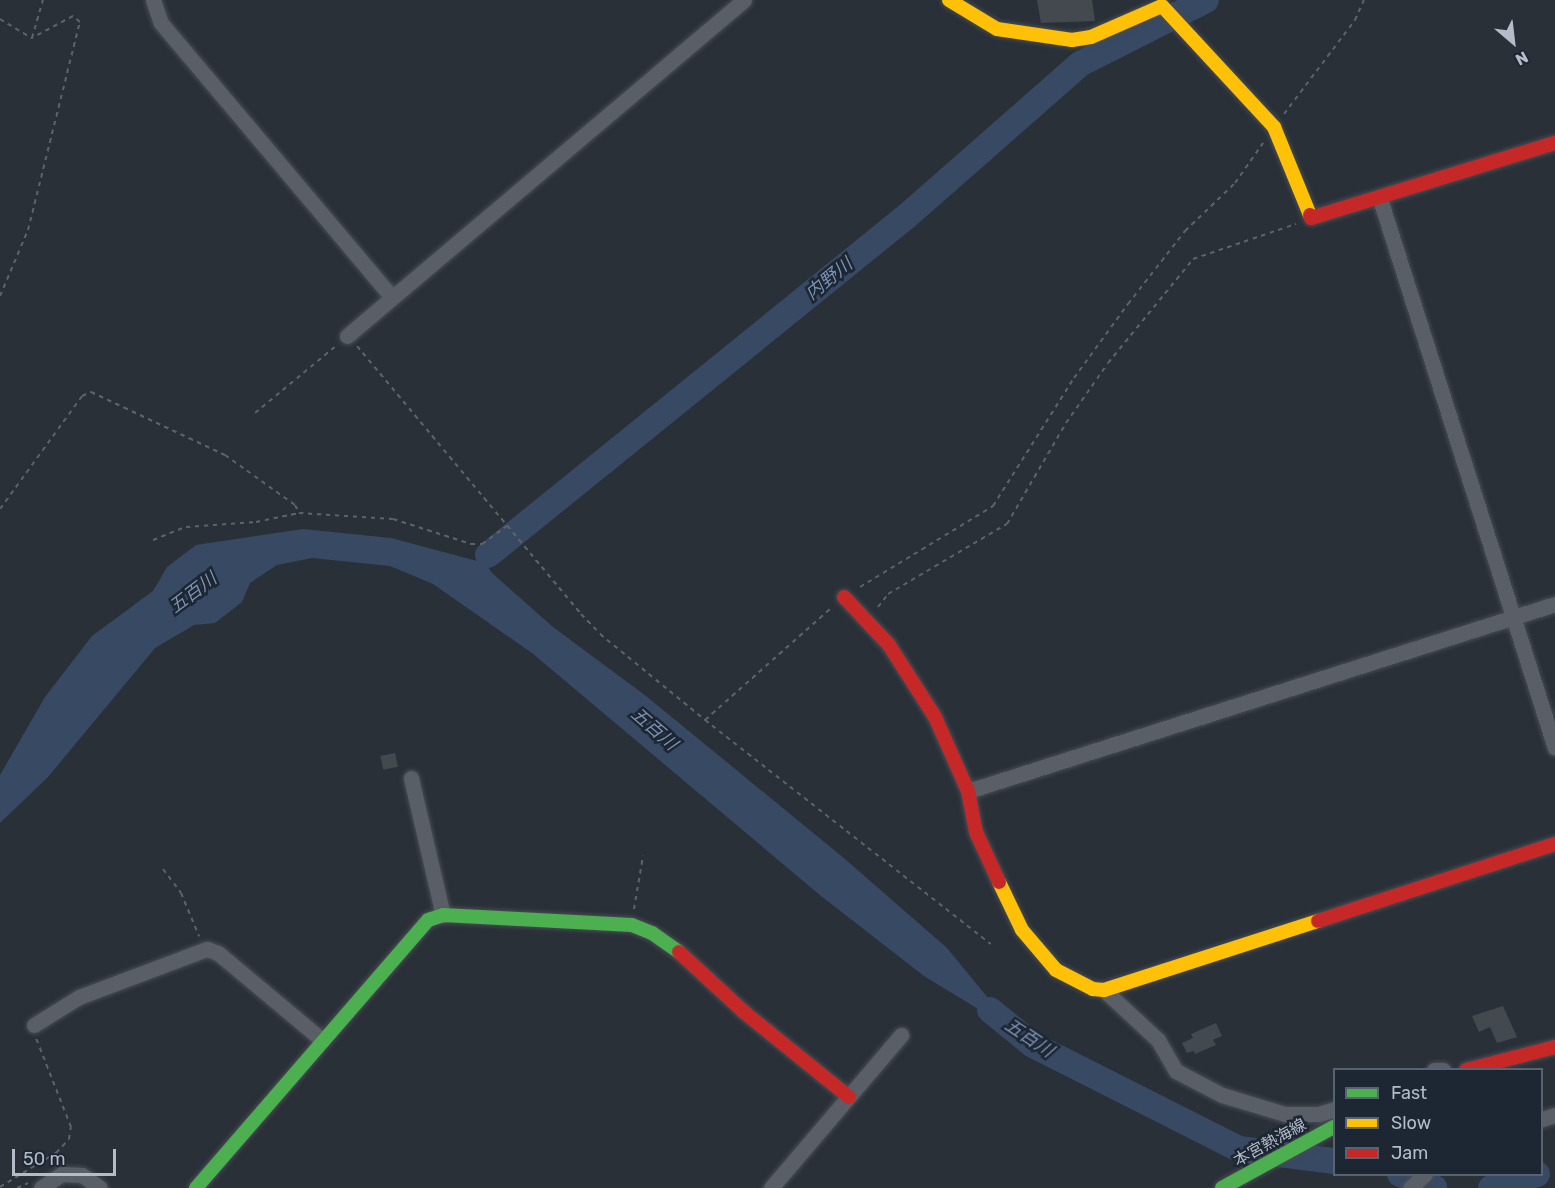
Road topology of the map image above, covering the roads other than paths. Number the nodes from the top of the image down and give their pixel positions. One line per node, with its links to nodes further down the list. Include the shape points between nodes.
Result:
1 (153, 0): 6 (street, via 160,23)
2 (744, 0): 6 (street)
3 (949, 0): 5 (street, via 997,29 1072,40 1091,37 1162,6 1274,127 1311,218)
4 (1555, 143): 5 (street)
5 (1380, 199): 10 (street)
6 (392, 297): 7 (street)
7 (347, 336)
8 (844, 597): 13 (street, via 889,645 908,673 935,717)
9 (1555, 604): 10 (street)
10 (1514, 617): 11 (street); 13 (street)
11 (1555, 748)
12 (411, 778): 15 (street)
13 (968, 791): 16 (street, via 970,812 988,860 1013,916 1034,948 1069,978)
14 (1555, 844): 16 (street)
15 (443, 915): 19 (street, via 428,920); 22 (street, via 632,925 669,943 736,1005)
16 (1104, 990): 23 (street, via 1158,1040 1176,1071 1222,1095 1285,1114 1319,1114)
17 (34, 1025): 19 (street, via 79,997 207,949 218,953)
18 (901, 1035): 22 (street)
19 (322, 1040): 29 (street)
20 (1555, 1047): 21 (street)
21 (1474, 1068)
22 (849, 1096): 30 (street)
23 (1333, 1110)
24 (1333, 1128): 26 (street, 本宮熱海線)
25 (1423, 1176): 31 (street)
26 (1228, 1185)
27 (41, 1188): 28 (street, via 62,1174 82,1175)
28 (100, 1188)
29 (196, 1188)
30 (771, 1188)
31 (1410, 1188)

